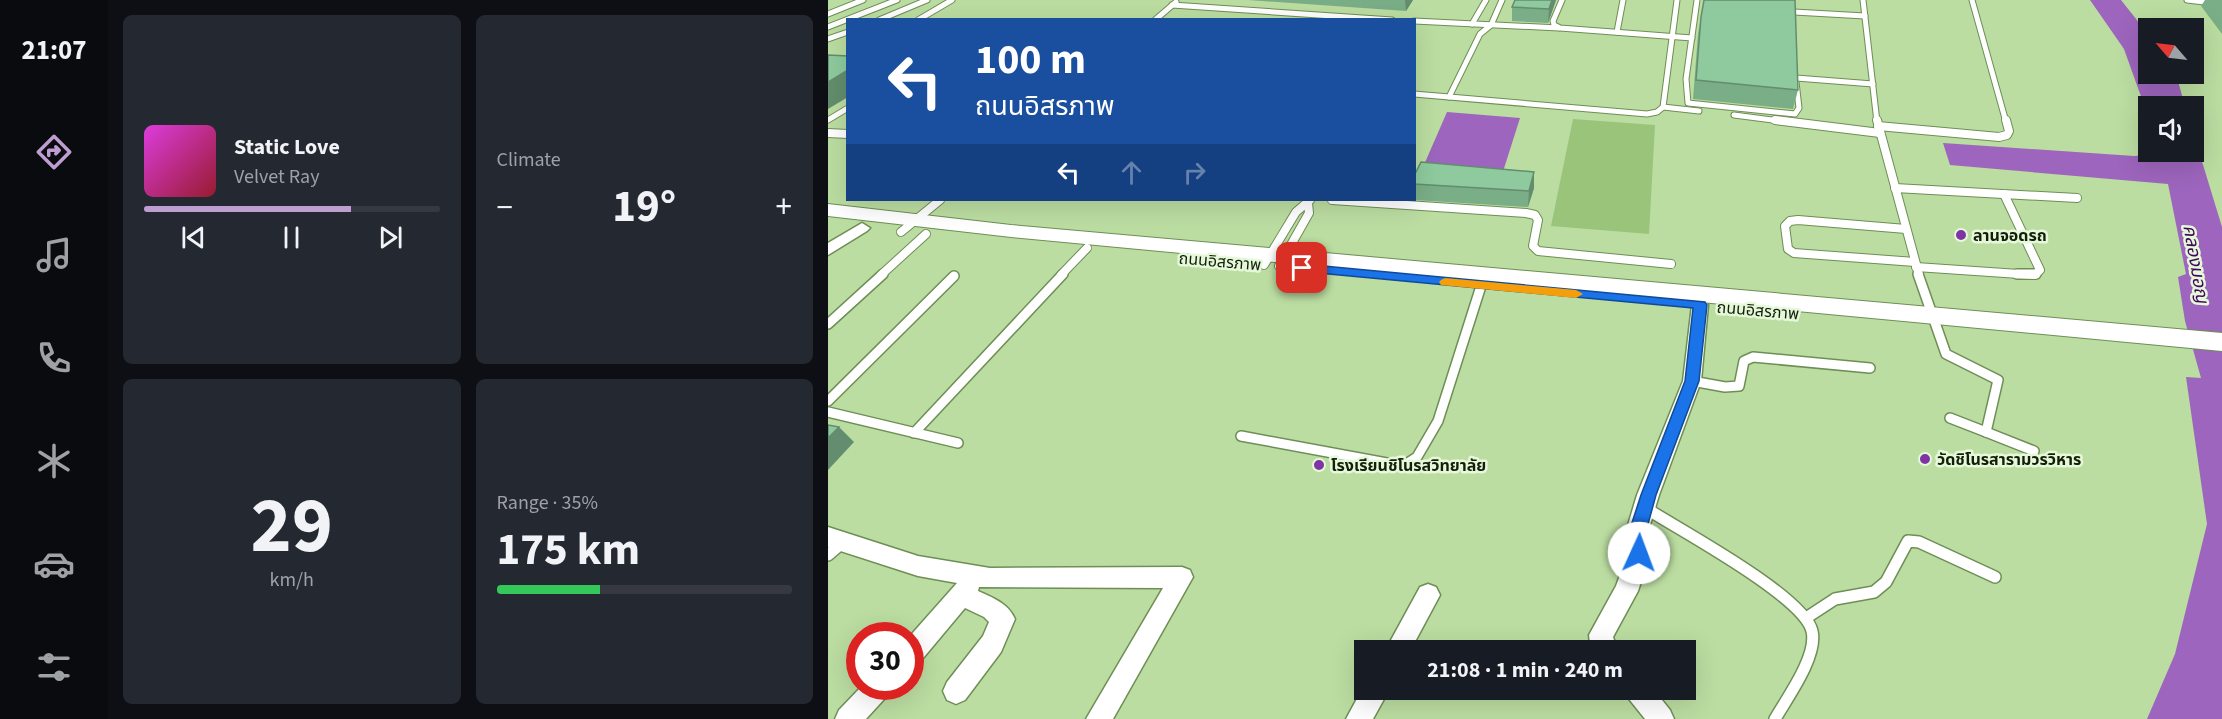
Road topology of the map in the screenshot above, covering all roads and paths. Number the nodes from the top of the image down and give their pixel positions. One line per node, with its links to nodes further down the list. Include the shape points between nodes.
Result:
1 (863, 0): 18 (lane)
2 (897, 0): 20 (lane)
3 (927, 0): 21 (lane)
4 (952, 0): 22 (lane)
5 (1178, 0): 17 (lane)
6 (1486, 0): 27 (lane)
7 (1502, 0): 28 (lane)
8 (1562, 0): 30 (lane, via 1553,21)
9 (1623, 0): 31 (lane)
10 (1677, 0): 34 (lane)
11 (1697, 0): 35 (lane)
12 (1794, 0): 19 (lane, via 1794,14)
13 (1863, 0): 19 (lane)
14 (1972, 0): 43 (lane, via 2007,135 1999,138)
15 (2187, 0): 16 (lane)
16 (2218, 3)
17 (1172, 5): 23 (lane); 24 (lane)
18 (828, 14)
19 (1865, 16): 37 (lane)
20 (851, 18)
21 (884, 18)
22 (921, 18)
23 (1157, 18)
24 (1363, 18)
25 (846, 20): 29 (lane)
26 (1418, 21): 27 (lane)
27 (1472, 24): 28 (lane); 33 (lane)
28 (1491, 25): 30 (lane); 33 (lane)
29 (828, 27)
30 (1560, 28): 31 (lane)
31 (1617, 32): 34 (lane)
32 (846, 33): 36 (lane)
33 (1480, 34): 39 (lane)
34 (1671, 36): 35 (lane); 40 (lane)
35 (1692, 38): 37 (lane, via 1686,100 1693,105 1795,114 1799,108 1796,74)
36 (828, 39)
37 (1873, 84): 43 (lane)
38 (1416, 94): 39 (lane)
39 (1449, 97): 40 (lane, via 1647,114)
40 (1663, 107): 43 (lane)
41 (846, 109): 42 (lane)
42 (828, 120)
43 (1879, 129): 46 (lane)
44 (828, 132): 45 (lane)
45 (846, 135)
46 (1895, 188): 47 (lane); 56 (lane)
47 (2004, 194): 48 (lane); 61 (lane, via 2040,270 2035,275)
48 (2077, 198)
49 (939, 201): 55 (lane)
50 (1309, 201): 59 (lane, via 1296,212); 59 (lane, via 1310,213)
51 (1347, 201): 60 (lane, via 1526,213 1538,220 1533,246 1538,251)
52 (828, 210): 55 (main road)
53 (828, 224): 54 (main road, ถนนอิสรภาพ)
54 (862, 228): 55 (main road, ถนนอิสรภาพ); 58 (street)
55 (914, 229): 57 (main road, ถนนอิสรภาพ); 59 (main road); 66 (lane)
56 (1906, 229): 61 (lane); 61 (lane, via 1798,220 1785,226 1788,249 1794,253)
57 (1088, 248): 59 (main road, ถนนอิสรภาพ); 76 (lane)
58 (828, 250)
59 (1274, 260): 63 (main road, ถนนอิสรภาพ); 65 (main road)
60 (1671, 264)
61 (1916, 265): 65 (lane)
62 (954, 276): 72 (lane)
63 (1481, 286): 64 (main road, ถนนอิสรภาพ); 77 (lane, via 1438,422 1418,457 1403,466)
64 (1700, 305): 65 (main road, ถนนอิสรภาพ); 71 (street)
65 (1934, 320): 67 (main road, ถนนอิสรภาพ); 75 (lane, via 1946,354 1998,380)
66 (828, 324)
67 (2017, 327): 68 (main road); 69 (main road, ถนนอิสรภาพ)
68 (2222, 342)
69 (2222, 354)
70 (1870, 368): 71 (lane, via 1753,357 1744,362 1739,386)
71 (1692, 381): 80 (street)
72 (828, 401)
73 (828, 412): 76 (lane)
74 (1950, 418): 75 (lane)
75 (1986, 432): 79 (lane)
76 (914, 433): 78 (lane)
77 (1241, 436)
78 (958, 443)
79 (2034, 451)
80 (1647, 505): 86 (lane, via 1783,597); 89 (street, via 1636,535 1639,553 1626,591)
81 (833, 545): 82 (street)
82 (977, 576): 84 (street); 95 (street, via 1182,577)
83 (1995, 577): 86 (lane, via 1919,542 1908,541 1886,582 1874,592 1835,599)
84 (960, 595): 87 (street); 90 (street, via 992,609 1003,619 992,644)
85 (1428, 595): 88 (street)
86 (1806, 618): 98 (lane, via 1812,632 1810,652)
87 (924, 637)
88 (1403, 640)
89 (1601, 640)
90 (956, 691)
91 (866, 700): 94 (street)
92 (1370, 700): 96 (street)
93 (1646, 700): 97 (street)
94 (848, 719)
95 (1099, 719)
96 (1359, 719)
97 (1661, 719)
98 (1775, 719)

